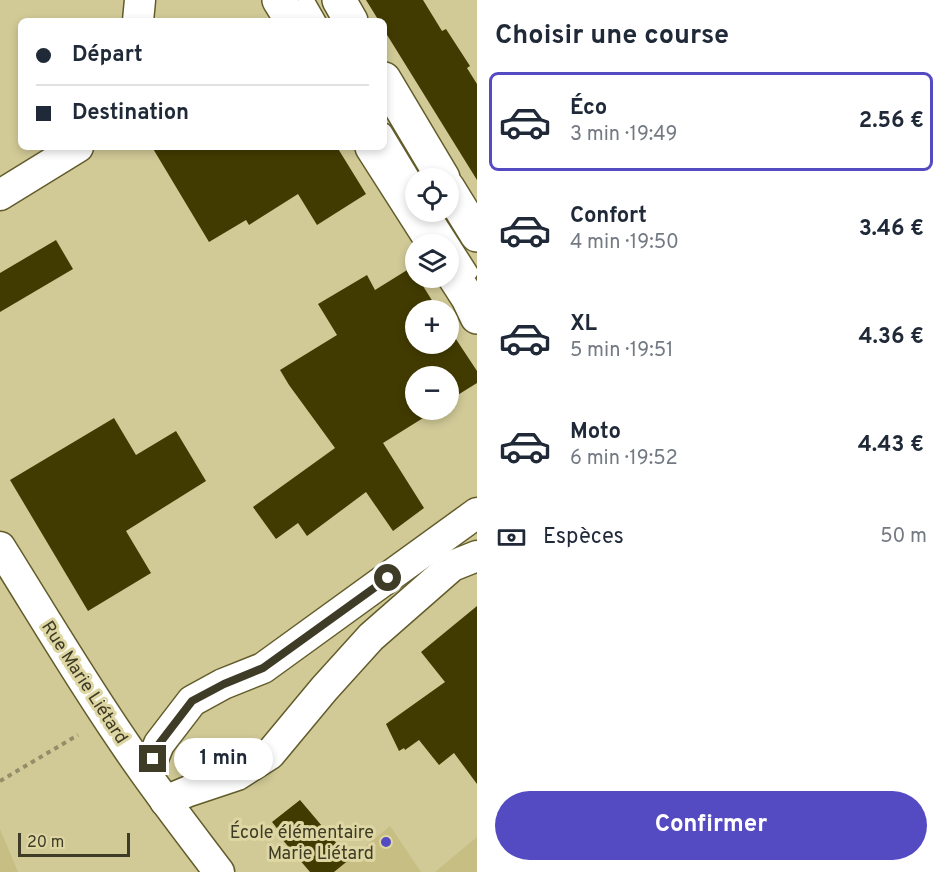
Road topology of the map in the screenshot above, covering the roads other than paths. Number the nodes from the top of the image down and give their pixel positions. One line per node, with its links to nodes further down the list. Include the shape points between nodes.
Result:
1 (140, 0): 5 (street)
2 (279, 0): 6 (main road)
3 (306, 0): 7 (lane)
4 (339, 0): 8 (main road)
5 (138, 18)
6 (290, 18)
7 (316, 18)
8 (349, 18)
9 (387, 84): 14 (main road)
10 (387, 136): 13 (lane)
11 (73, 150): 15 (street)
12 (374, 150): 18 (main road)
13 (406, 168)
14 (437, 168)
15 (0, 195)
16 (459, 206): 19 (main road)
17 (438, 222): 20 (lane)
18 (428, 234)
19 (477, 235)
20 (477, 283)
21 (459, 284): 22 (main road)
22 (477, 317)
23 (477, 513): 26 (street, via 263,668 192,701 159,744)
24 (0, 547): 26 (street, Rue Marie Liétard)
25 (477, 556): 27 (street, via 452,566 371,637 270,754 237,775)
26 (147, 774): 27 (street, Rue Marie Liétard)
27 (165, 801): 28 (street, Rue Marie Liétard)
28 (219, 872)

